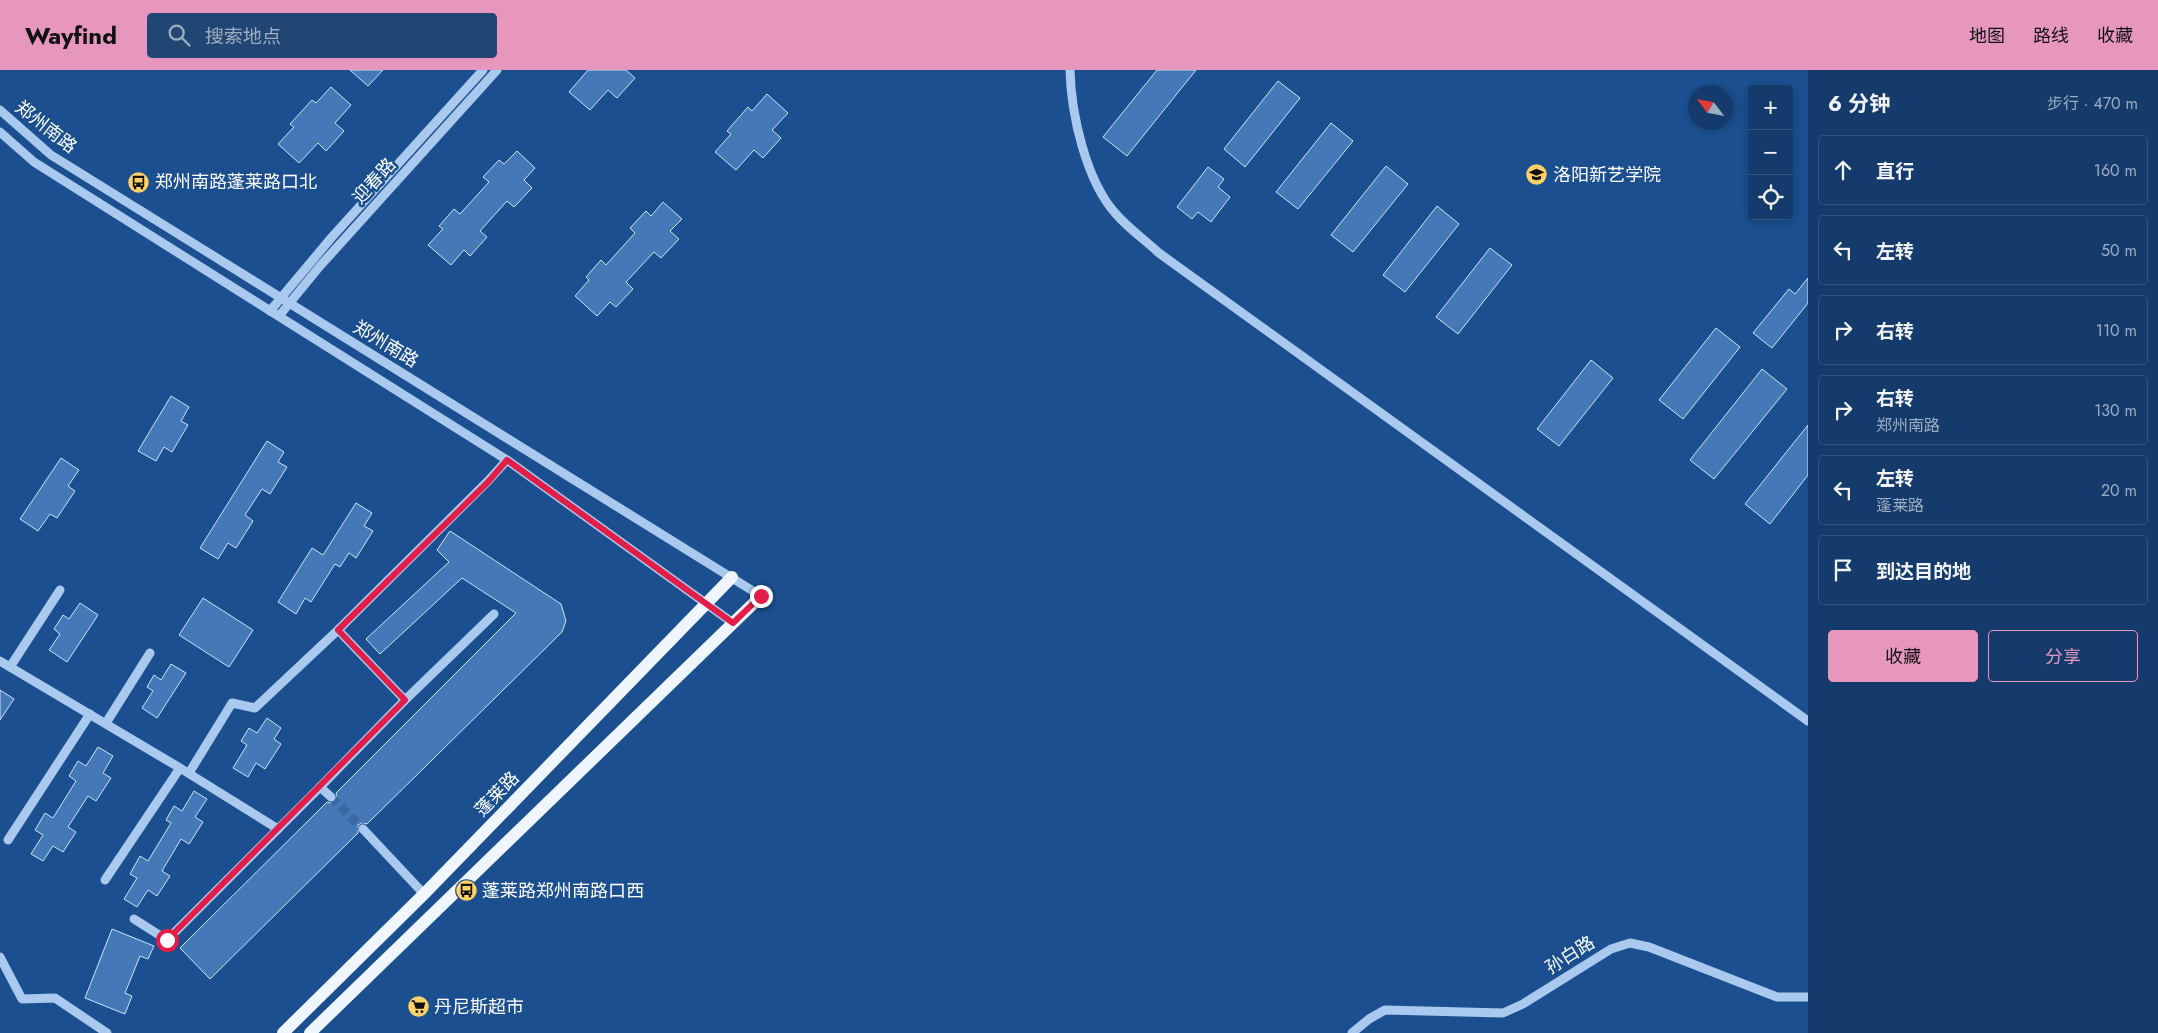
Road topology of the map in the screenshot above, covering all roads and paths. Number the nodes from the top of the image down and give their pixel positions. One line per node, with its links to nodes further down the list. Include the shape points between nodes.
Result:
1 (483, 70): 6 (street, 迎春路)
2 (497, 70): 7 (street, 迎春路)
3 (1070, 70): 23 (street, via 1083,145 1099,191 1116,214 1152,246)
4 (0, 110): 6 (street, 郑州南路, via 52,155)
5 (0, 132): 8 (street, 郑州南路, via 34,162)
6 (279, 298): 7 (street, 郑州南路); 8 (street, 迎春路)
7 (288, 304): 9 (street, 迎春路); 11 (street, 郑州南路)
8 (270, 311): 9 (street, 郑州南路)
9 (278, 316): 10 (street, 郑州南路)
10 (507, 460): 14 (street, 郑州南路); 17 (street)
11 (732, 577): 13 (street, 郑州南路); 14 (main road, 蓬莱路)
12 (60, 590): 20 (street)
13 (761, 596): 16 (main road)
14 (706, 604): 16 (street, 郑州南路); 33 (main road, 蓬莱路)
15 (494, 614): 21 (street)
16 (733, 623): 39 (main road)
17 (338, 630): 21 (street); 26 (street, via 255,708 232,703)
18 (150, 653): 24 (street)
19 (0, 661): 20 (street)
20 (10, 667): 22 (street)
21 (405, 700): 27 (street)
22 (90, 714): 24 (street); 31 (street)
23 (1808, 721)
24 (106, 723): 25 (street)
25 (180, 768): 26 (street); 32 (street)
26 (189, 773): 29 (street)
27 (320, 786): 28 (street); 29 (street)
28 (331, 797)
29 (278, 829): 34 (street, via 167,940)
30 (362, 829): 33 (street)
31 (8, 840)
32 (105, 880)
33 (424, 894): 38 (main road, 蓬莱路)
34 (134, 919)
35 (0, 957): 37 (street, via 22,999 55,998)
36 (1808, 997): 40 (street, 孙白路, via 1777,997 1649,947 1630,943 1611,948 1523,1004 1503,1013 1385,1010)
37 (107, 1033)
38 (283, 1033)
39 (310, 1033)
40 (1352, 1033)

